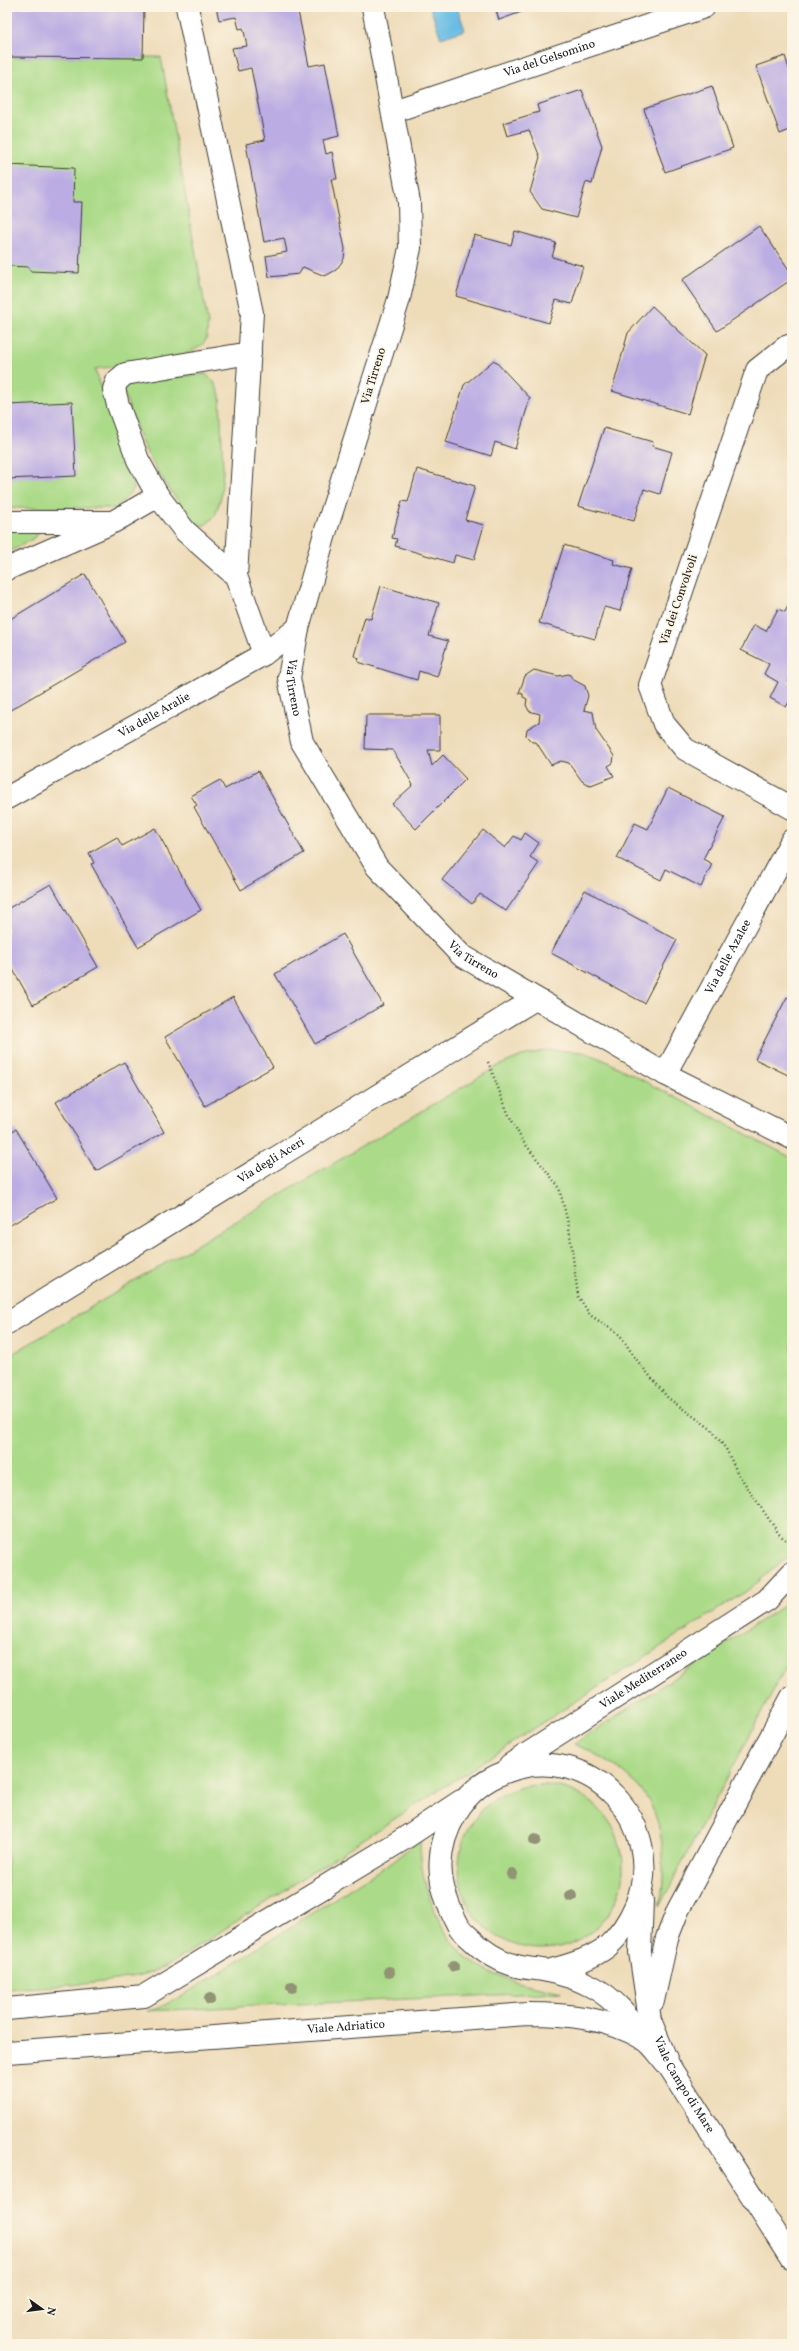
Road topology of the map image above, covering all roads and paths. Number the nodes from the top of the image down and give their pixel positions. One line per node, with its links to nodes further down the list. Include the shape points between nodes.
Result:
1 (187, 7): 6 (street, via 252,313)
2 (373, 7): 4 (street, Via Tirreno)
3 (704, 7): 4 (street, Via del Gelsomino)
4 (394, 111): 12 (street, Via Tirreno, via 409,202 410,248 399,298)
5 (792, 345): 15 (street, Via dei Convolvoli, via 757,370 650,685 664,724 685,749)
6 (250, 353): 7 (street, via 125,374 117,381 114,389 118,405 138,460); 11 (street)
7 (158, 496): 9 (street); 11 (street, via 185,531)
8 (7, 522): 9 (street)
9 (113, 522): 10 (street)
10 (7, 569)
11 (236, 576): 13 (street)
12 (298, 628): 13 (street, Via delle Aralie); 17 (street, Via Tirreno, via 289,678 302,742 378,867 461,955)
13 (264, 654): 14 (street, Via delle Aralie)
14 (7, 798)
15 (792, 808)
16 (792, 840): 19 (street, Via delle Azalee)
17 (535, 999): 18 (street, Via degli Aceri); 19 (street, Via Tirreno)
18 (477, 1034): 21 (street, Via degli Aceri); 22 (path, via 501,1098 522,1140 559,1187 569,1227 578,1296 590,1315 620,1335 635,1358 668,1398 711,1429 779,1534)
19 (665, 1074): 20 (street, Via Tirreno)
20 (792, 1138)
21 (7, 1323)
22 (792, 1545)
23 (792, 1573): 25 (street, Viale Mediterraneo, via 767,1600)
24 (792, 1697): 30 (street, via 678,1910 667,1938)
25 (490, 1777): 26 (street); 27 (street, Viale Campo di Mare, via 522,1766 543,1765 556,1765 589,1775 616,1796 635,1823 644,1856)
26 (464, 1799): 28 (street, via 446,1829 439,1863 444,1897 459,1928 483,1951 513,1966); 29 (street, via 402,1840 144,1996)
27 (642, 1889): 28 (street, via 630,1920 608,1945 579,1962); 30 (street, Viale Campo di Mare, via 640,1952)
28 (548, 1971): 30 (street, via 570,1977 596,1990)
29 (7, 2009)
30 (647, 2030): 31 (street, Viale Adriatico, via 579,2016 528,2014); 32 (street, Viale Campo di Mare)
31 (7, 2052)
32 (792, 2259)

